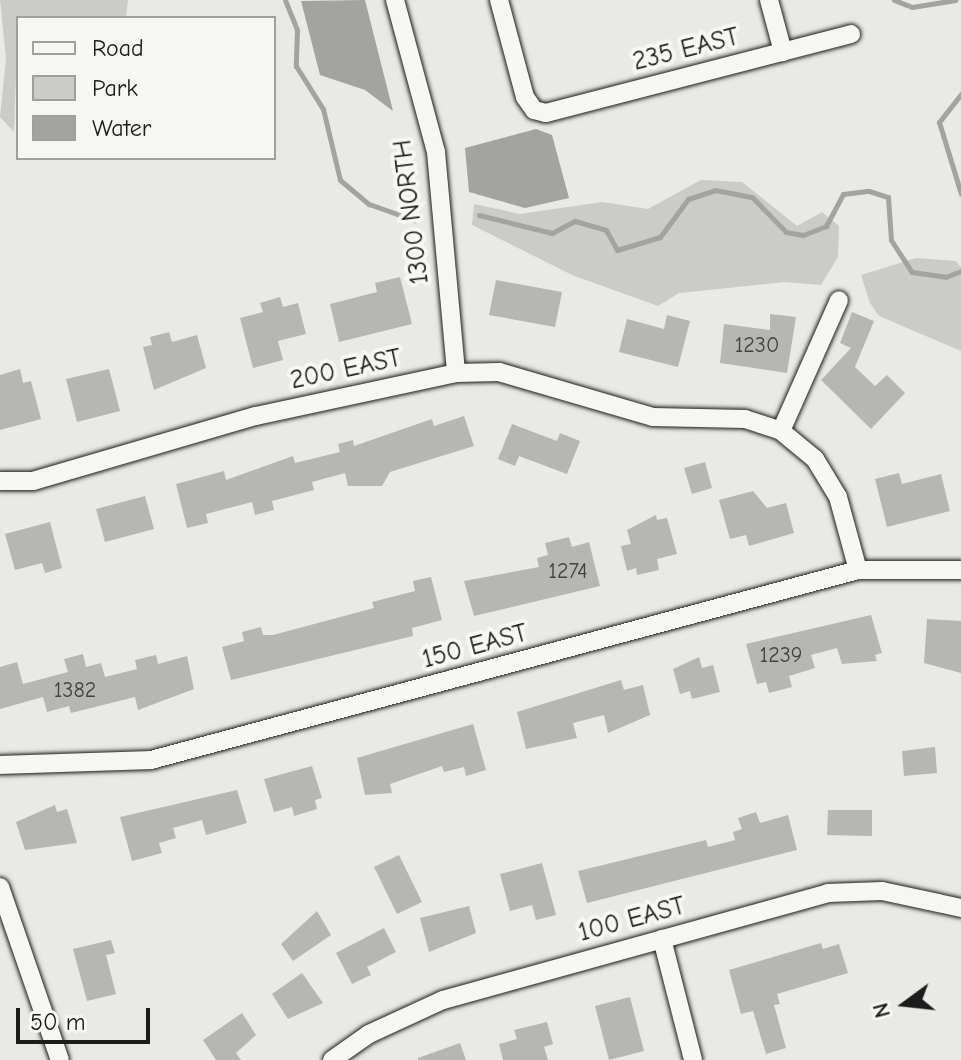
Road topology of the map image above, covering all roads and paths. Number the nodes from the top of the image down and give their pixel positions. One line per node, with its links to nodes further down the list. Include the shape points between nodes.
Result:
1 (395, 0): 7 (street, 1300 NORTH, via 436,152)
2 (499, 0): 5 (street, 235 EAST, via 534,110 546,113)
3 (769, 0): 5 (street)
4 (851, 34): 5 (street, 235 EAST)
5 (783, 52)
6 (839, 300): 8 (street)
7 (456, 373): 8 (street, 200 EAST, via 499,372 653,417 745,419); 9 (street, 200 EAST, via 256,416 33,481)
8 (781, 431): 10 (street, via 815,459 838,497)
9 (0, 481)
10 (858, 570): 11 (street, 150 EAST); 12 (street, 150 EAST, via 151,760)
11 (961, 570)
12 (0, 765)
13 (0, 887): 16 (street)
14 (961, 908): 15 (street, 100 EAST, via 882,891 828,893)
15 (662, 939): 17 (street, 100 EAST, via 443,1000 369,1034); 18 (street)
16 (60, 1060)
17 (332, 1060)
18 (693, 1060)

